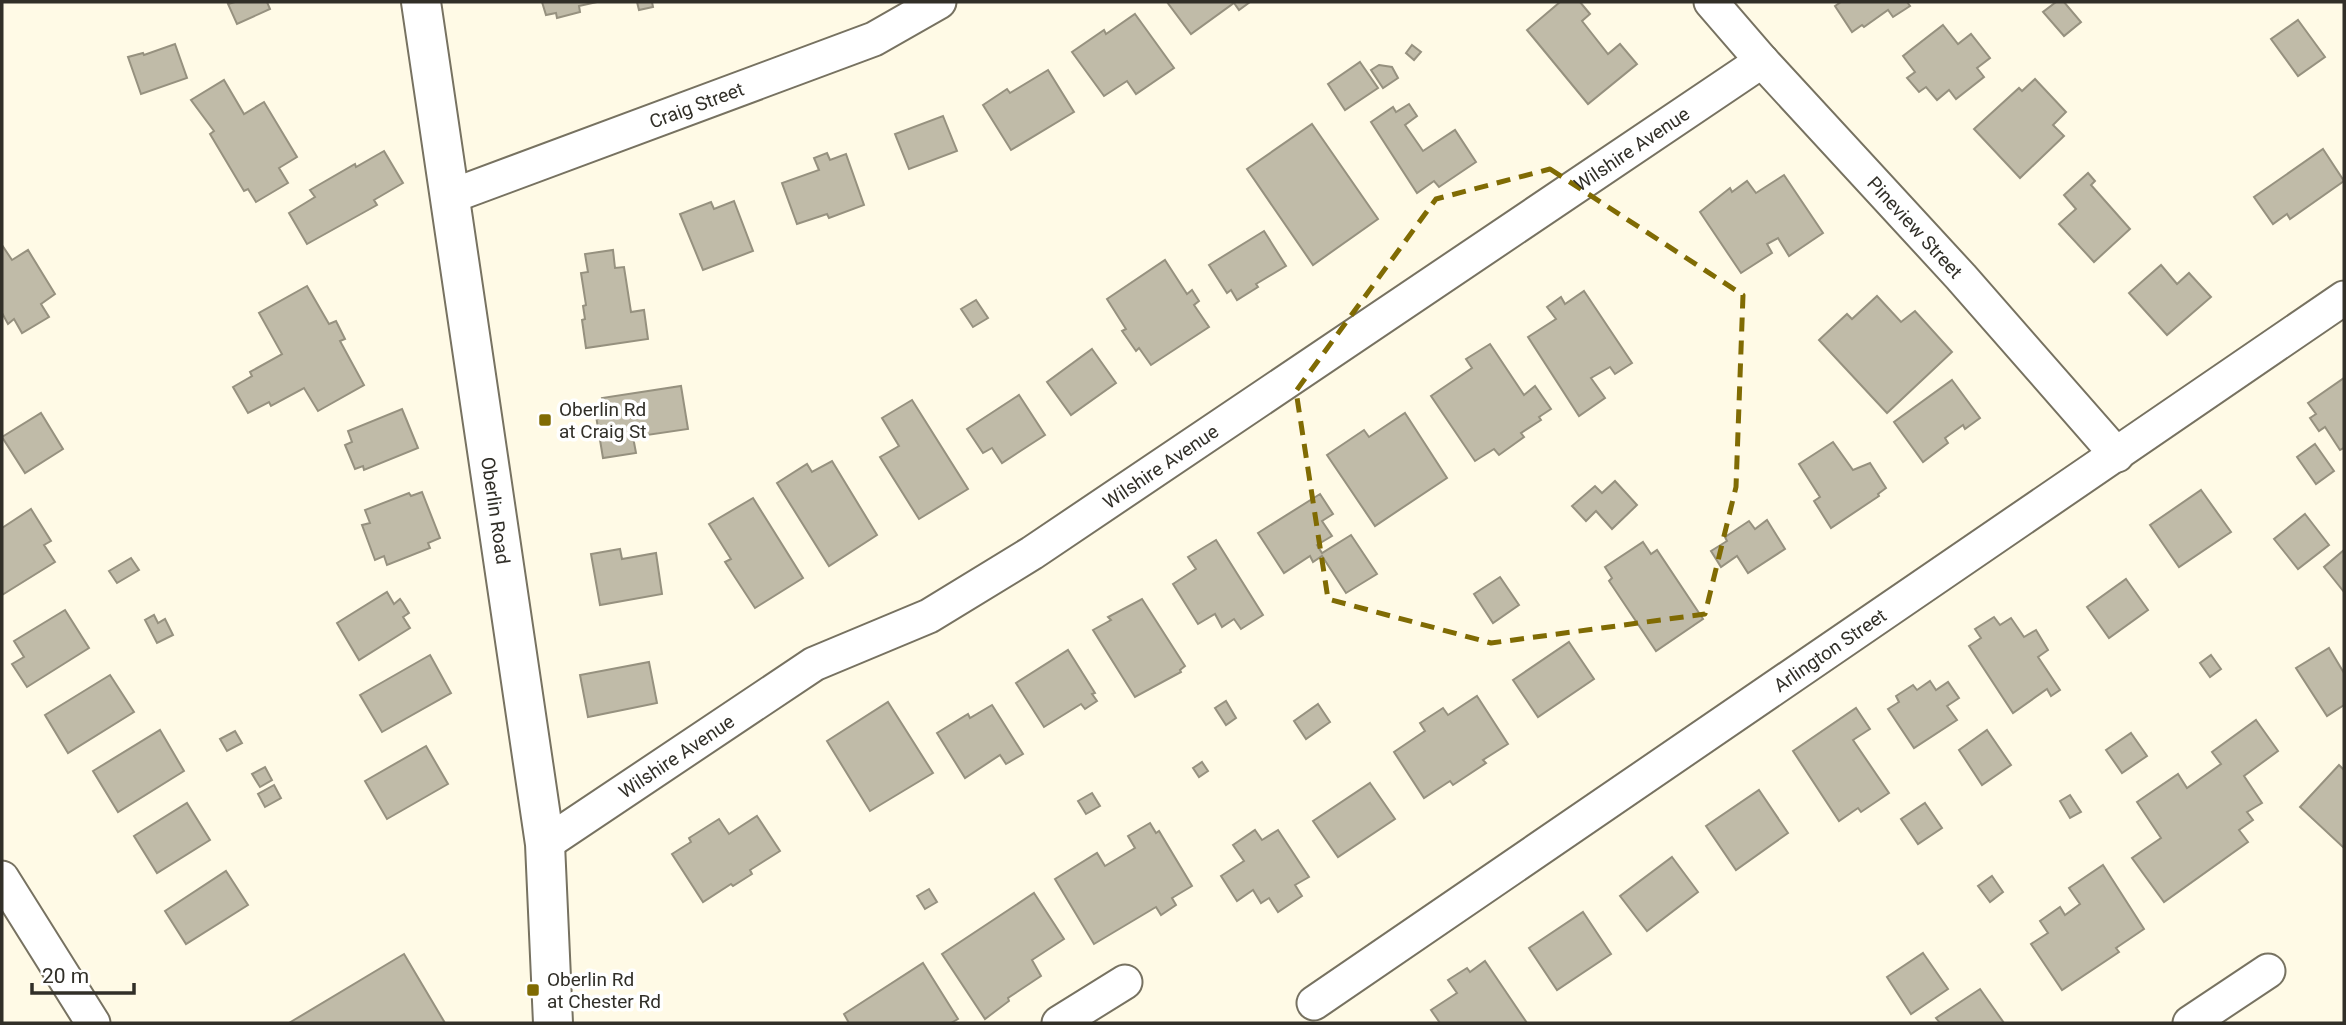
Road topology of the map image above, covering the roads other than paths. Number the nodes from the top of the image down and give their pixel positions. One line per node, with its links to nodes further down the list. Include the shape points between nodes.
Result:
1 (421, 2): 5 (main road, Oberlin Road)
2 (939, 2): 5 (street, Craig Street, via 874,39)
3 (1711, 2): 4 (street, Pineview Street)
4 (1762, 61): 7 (street, Pineview Street); 8 (street, Wilshire Avenue, via 1032,553 929,616 814,664)
5 (449, 197): 8 (main road, Oberlin Road)
6 (2344, 298): 7 (street, Arlington Street)
7 (2117, 455): 12 (street, Arlington Street)
8 (545, 844): 14 (main road, Oberlin Road)
9 (2, 878): 13 (street)
10 (2268, 971): 16 (street)
11 (1125, 982): 15 (street)
12 (1314, 1003)
13 (93, 1023)
14 (553, 1023)
15 (1059, 1023)
16 (2190, 1023)

